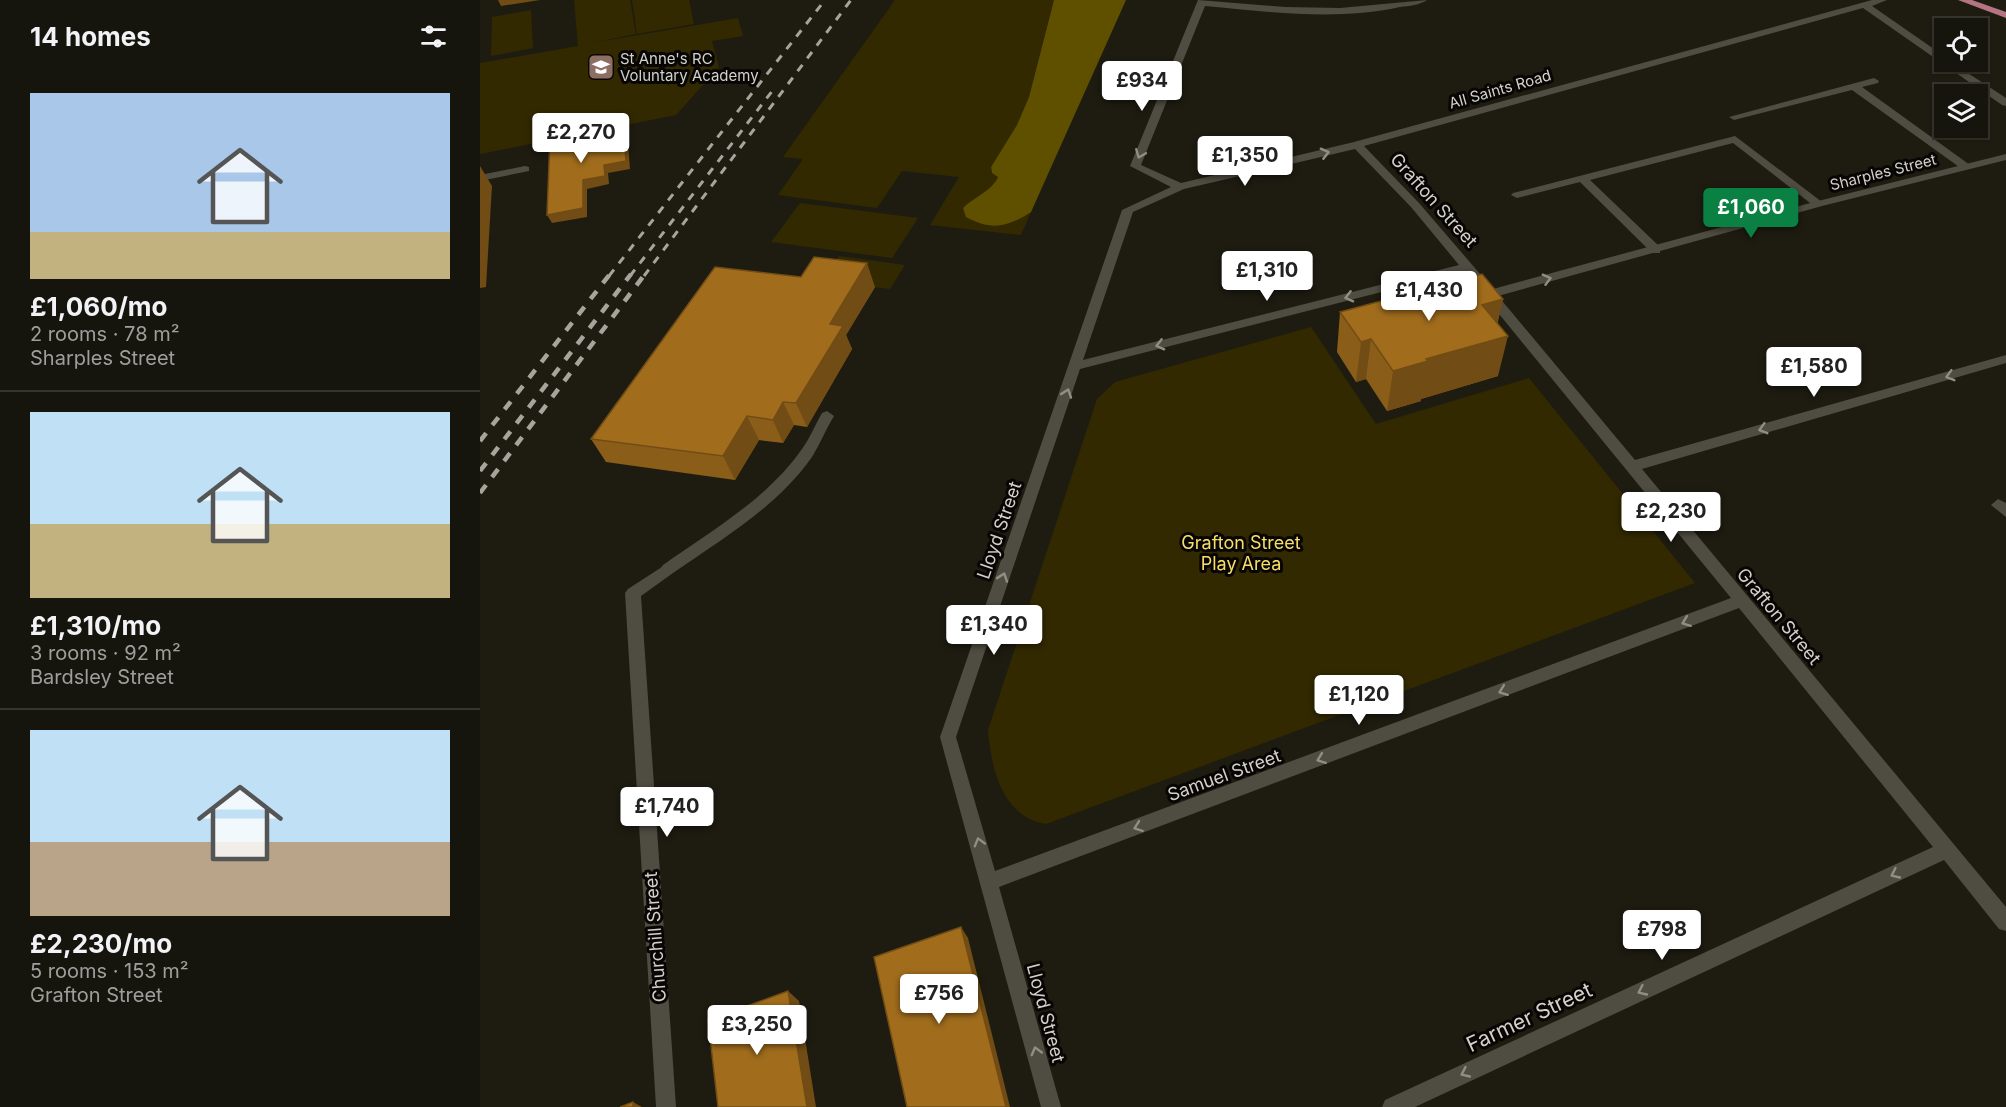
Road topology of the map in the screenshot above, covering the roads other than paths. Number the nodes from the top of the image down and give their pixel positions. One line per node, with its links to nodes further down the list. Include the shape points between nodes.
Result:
1 (1422, 0): 3 (street, via 1392,8 1314,13)
2 (1882, 0): 5 (street, All Saints Road)
3 (1202, 1): 19 (street, one-way to 19, via 1135,166)
4 (1968, 1): 6 (main road)
5 (1865, 4): 7 (street); 13 (street, All Saints Road)
6 (2006, 15)
7 (1934, 53)
8 (1961, 72): 11 (street)
9 (1874, 81): 10 (street)
10 (1854, 86): 12 (street); 15 (street)
11 (2006, 103)
12 (1734, 117)
13 (1356, 145): 19 (street, All Saints Road, one-way to 13); 24 (street, Grafton Street, via 1415,205)
14 (2006, 157): 15 (street, Sharples Street)
15 (1966, 167): 21 (street, Sharples Street)
16 (525, 169): 17 (street)
17 (480, 178)
18 (1582, 178): 20 (street); 21 (street, via 1735,139); 23 (street)
19 (1180, 188): 22 (street, All Saints Road)
20 (1517, 195)
21 (1818, 204): 23 (street, Sharples Street)
22 (1128, 210): 27 (street, Lloyd Street)
23 (1656, 250): 25 (street, Sharples Street, one-way to 23)
24 (1467, 267): 25 (street, Grafton Street); 27 (street, one-way to 27)
25 (1490, 294): 29 (street, Grafton Street)
26 (2006, 359): 29 (street, one-way to 29)
27 (1076, 366): 32 (street, Lloyd Street, one-way to 27, via 948,736)
28 (826, 416): 34 (street, Churchill Street, via 807,453 754,507 633,593)
29 (1630, 467): 30 (street, Grafton Street)
30 (1740, 601): 31 (street, Grafton Street); 32 (street, Samuel Street, one-way to 32)
31 (1948, 849): 33 (street, Grafton Street); 36 (street, Farmer Street, one-way to 36)
32 (990, 882): 35 (street, Lloyd Street, one-way to 32)
33 (2006, 922)
34 (666, 1107)
35 (1051, 1107)
36 (1392, 1107)

